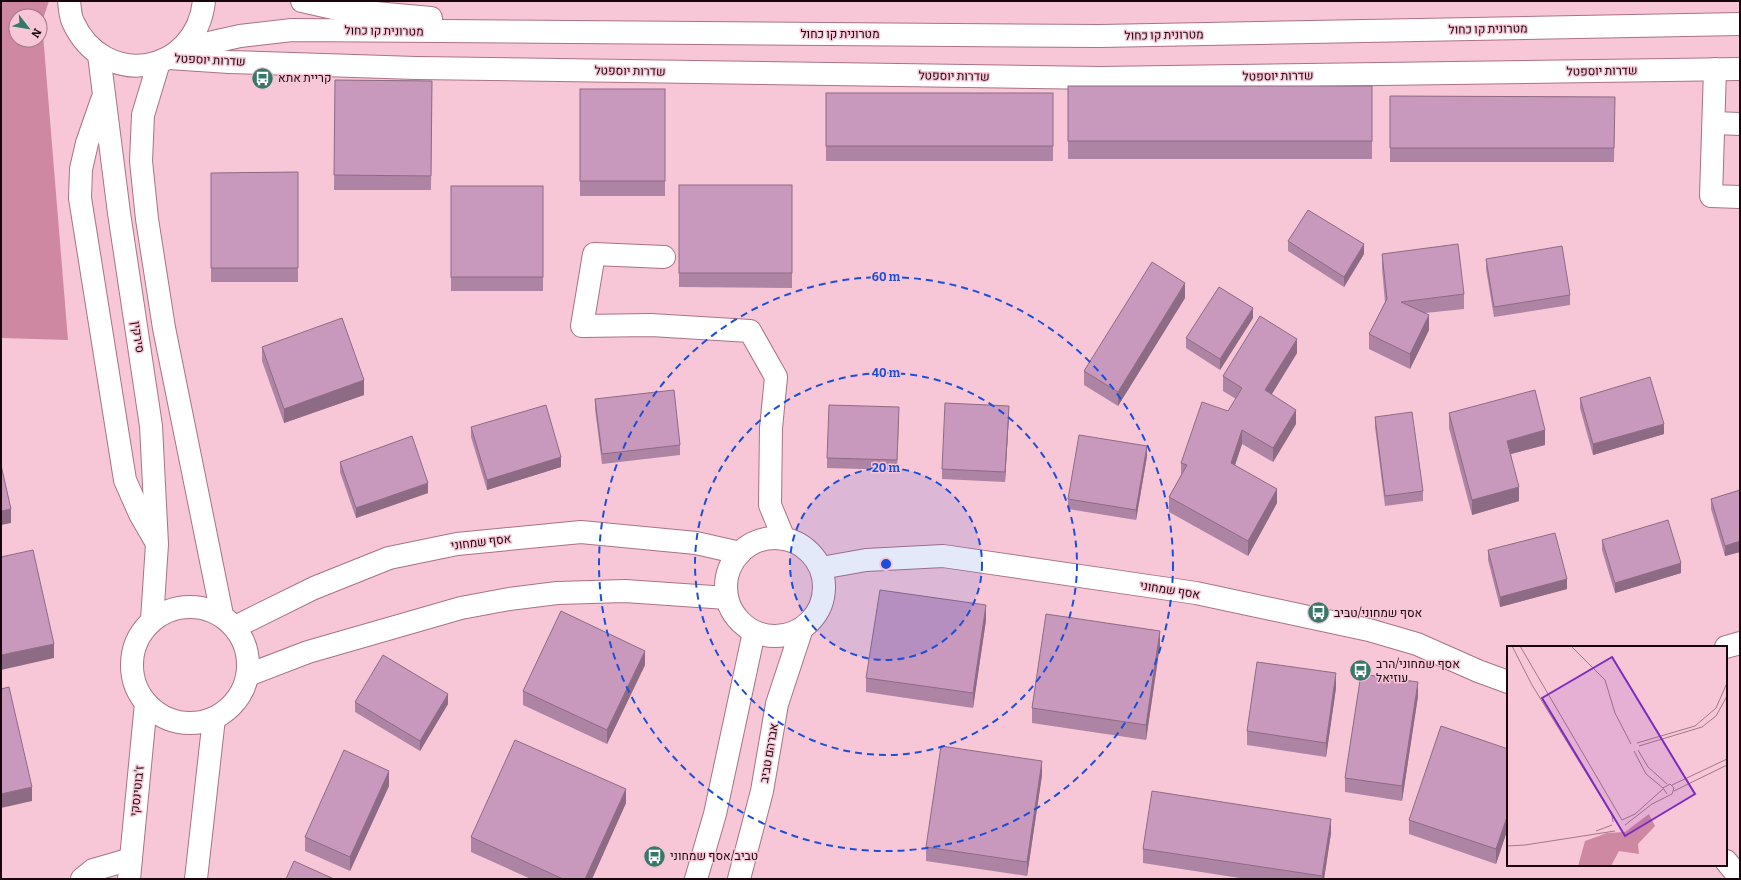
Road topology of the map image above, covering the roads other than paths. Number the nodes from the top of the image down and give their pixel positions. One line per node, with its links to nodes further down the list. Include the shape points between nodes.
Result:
1 (69, 1): 6 (street, via 72,21 84,41)
2 (204, 1): 7 (street, via 202,17 192,38)
3 (302, 1): 5 (street, מטרונית קו כחול, via 342,10)
4 (1740, 24): 5 (street, מטרונית קו כחול, via 1100,36)
5 (588, 32): 7 (street, מטרונית קו כחול, via 292,30 240,36)
6 (99, 55): 7 (street, via 118,64 139,66); 10 (street, סירקין)
7 (170, 57): 8 (street, שדרות יוספטל, via 229,62 416,68 1100,78); 21 (street, via 143,115 140,161 146,219 164,328)
8 (1715, 69): 9 (street, שדרות יוספטל); 11 (street)
9 (1740, 69)
10 (103, 95): 16 (street, סירקין, via 151,426); 16 (street, via 80,169 80,198 125,480)
11 (1714, 123): 12 (street); 13 (street, via 1711,196)
12 (1740, 124)
13 (1740, 198)
14 (664, 257): 15 (street, via 594,254 582,326 651,325 750,331 776,377 771,428 770,505)
15 (784, 539): 17 (street, via 775,537 755,541); 18 (street, via 794,540 810,551)
16 (157, 544): 20 (street, סירקין)
17 (740, 553): 19 (street, via 729,571 726,582); 21 (street, אסף שמחוני, via 696,543 581,532 457,544 389,558)
18 (821, 568): 22 (street, via 825,585 823,602 815,617); 27 (street, אסף שמחוני, via 866,560 943,556 1196,593 1369,630 1417,644)
19 (727, 598): 23 (street, via 732,612 742,624); 26 (street, via 625,591 557,593 509,599 461,608 308,652)
20 (152, 620): 21 (street, via 168,610 186,606 205,607); 28 (street, via 140,635 134,652 132,670 136,688)
21 (229, 621): 26 (street, via 248,652)
22 (802, 628): 23 (street, via 787,635 771,637); 36 (street, אברהם טביב, via 778,704 762,791)
23 (754, 632): 35 (street, via 715,814)
24 (1740, 643): 25 (street)
25 (1727, 647)
26 (248, 675): 29 (street, via 241,693 230,708)
27 (1507, 682)
28 (146, 703): 29 (street, via 160,715 178,722 196,723); 31 (street, ז'בוטינסקי)
29 (214, 718): 34 (street)
30 (1727, 862): 32 (street)
31 (130, 869): 33 (street, via 93,870)
32 (1740, 878)
33 (82, 879)
34 (196, 879)
35 (696, 879)
36 (739, 879)

